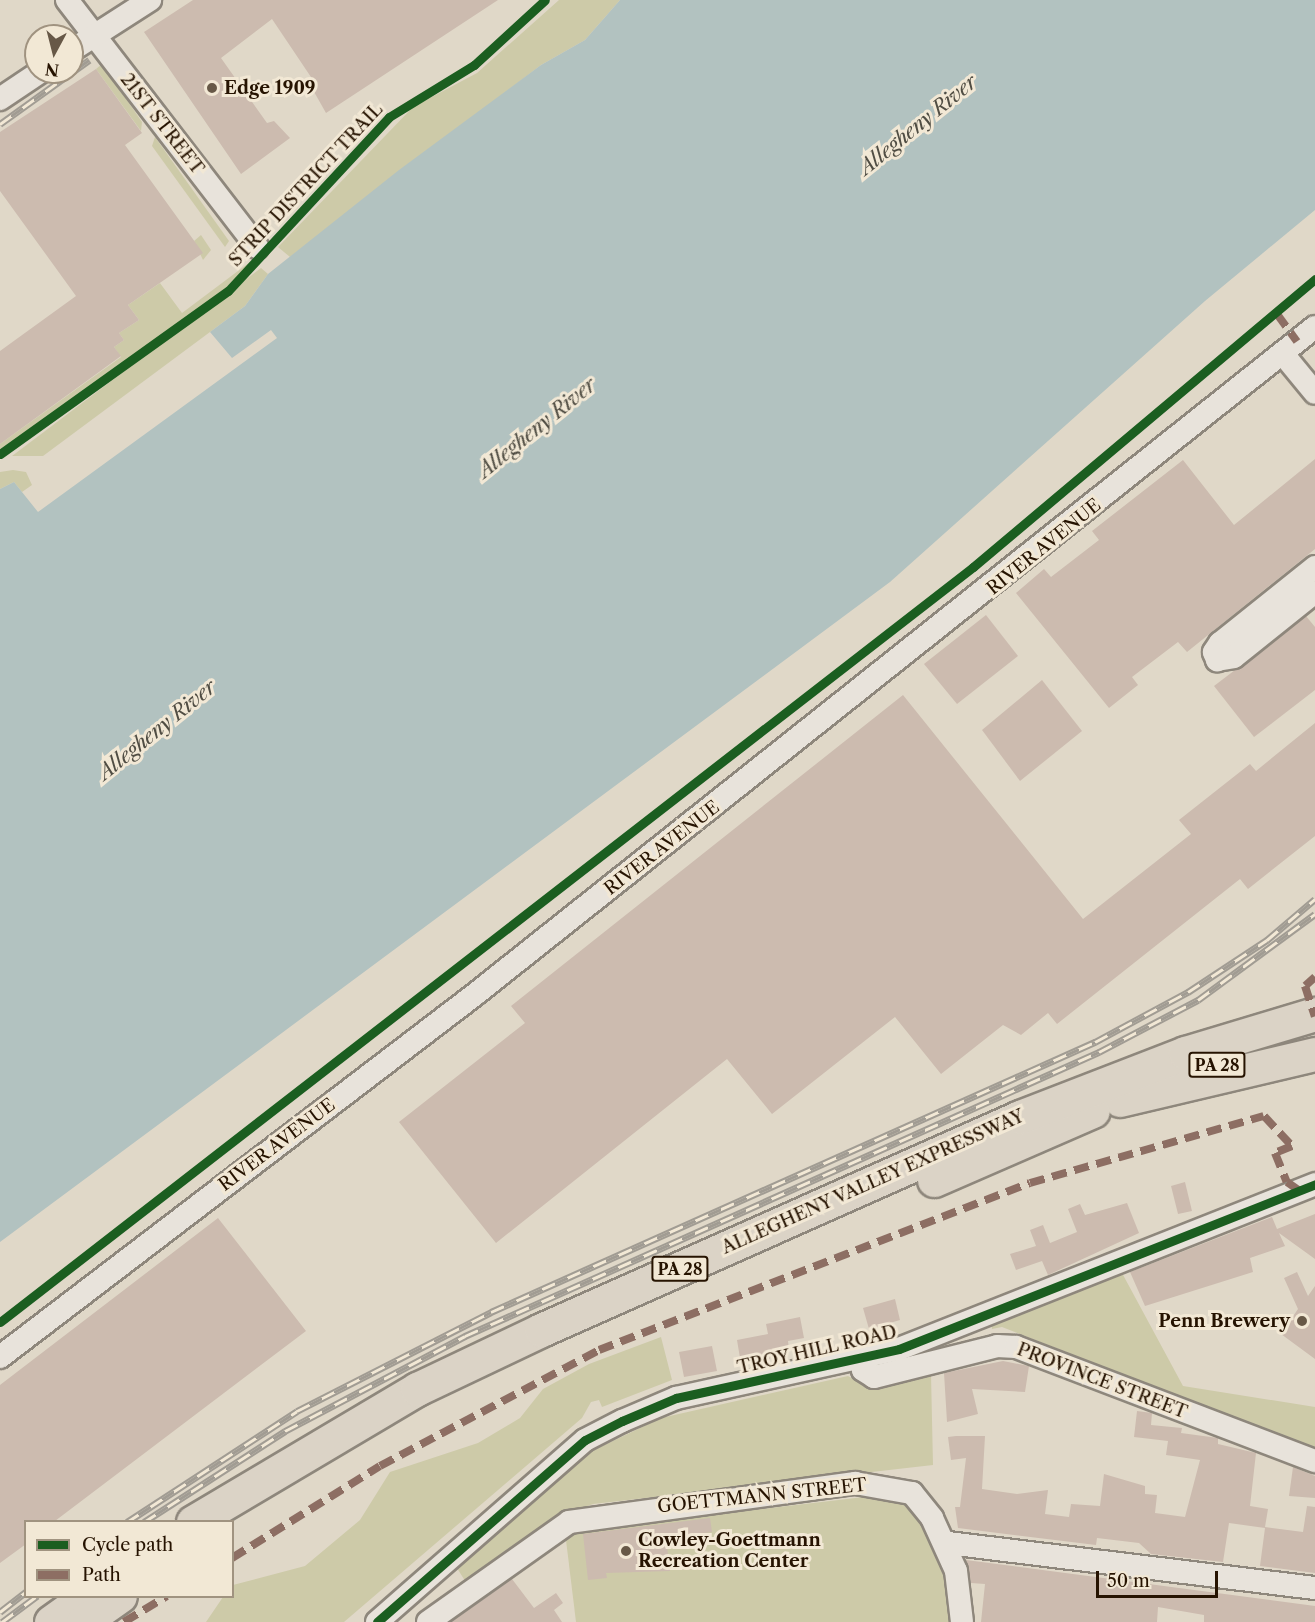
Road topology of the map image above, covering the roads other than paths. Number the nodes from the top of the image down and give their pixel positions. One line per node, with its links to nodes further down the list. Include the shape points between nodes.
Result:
1 (67, 0): 3 (street, 21ST STREET)
2 (150, 0): 3 (street)
3 (93, 35): 4 (street); 7 (street, 21ST STREET)
4 (84, 41)
5 (24, 82): 6 (street)
6 (0, 99)
7 (257, 247)
8 (1315, 327): 9 (street, RIVER AVENUE)
9 (1283, 354): 10 (street); 20 (street, RIVER AVENUE, via 473,996)
10 (1315, 393)
11 (1315, 567): 12 (street, via 1220,643 1214,652 1217,660 1234,657)
12 (1315, 592)
13 (1315, 1007): 15 (highway)
14 (1315, 1014): 15 (highway, ALLEGHENY VALLEY EXPRESSWAY / PA 28)
15 (1269, 1027): 23 (highway, ALLEGHENY VALLEY EXPRESSWAY / PA 28, via 1020,1116 542,1330 369,1416)
16 (1315, 1031): 18 (highway, ALLEGHENY VALLEY EXPRESSWAY / PA 28)
17 (1315, 1054): 18 (highway)
18 (1120, 1100): 24 (highway, ALLEGHENY VALLEY EXPRESSWAY / PA 28, via 432,1405)
19 (1314, 1185): 21 (street, TROY HILL ROAD, via 899,1349)
20 (0, 1356)
21 (860, 1357): 22 (street, PROVINCE STREET, via 863,1370 874,1377 997,1346 1016,1347); 31 (street, TROY HILL ROAD, via 676,1398 585,1440)
22 (1315, 1461)
23 (195, 1520)
24 (234, 1520)
25 (948, 1544): 26 (street); 32 (street, GOETTMANN STREET, via 912,1493 885,1485 855,1483 598,1515 544,1536); 33 (street)
26 (1315, 1588)
27 (84, 1598): 29 (highway)
28 (117, 1598): 30 (highway)
29 (51, 1622)
30 (83, 1622)
31 (377, 1622)
32 (428, 1622)
33 (962, 1622)

